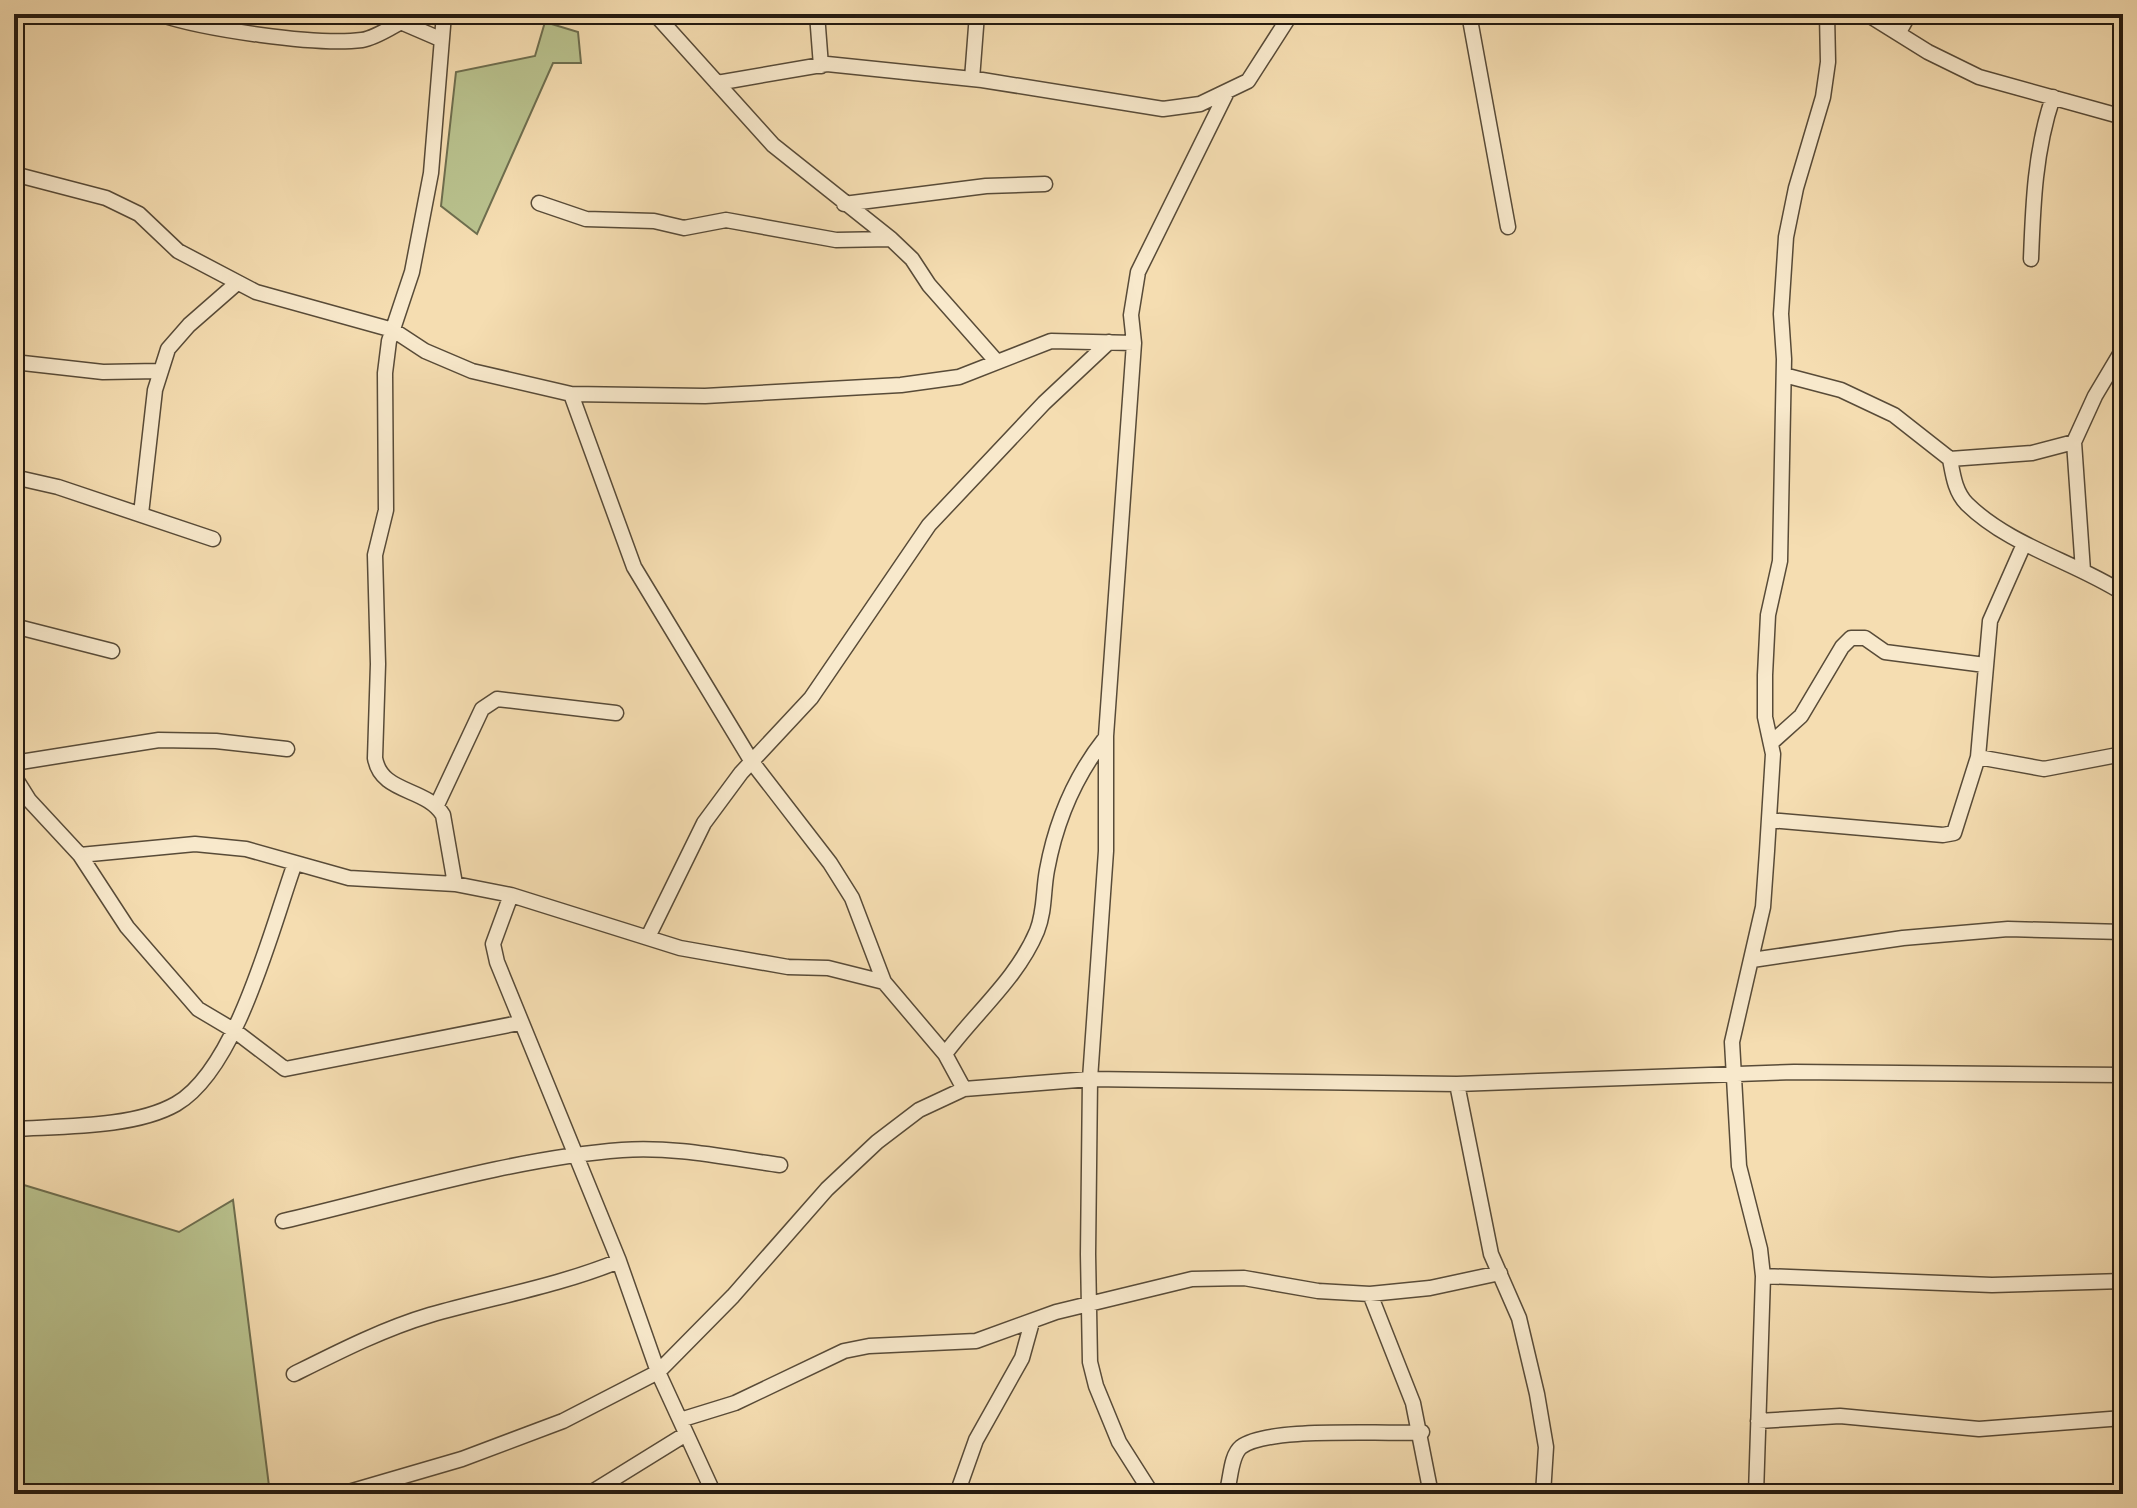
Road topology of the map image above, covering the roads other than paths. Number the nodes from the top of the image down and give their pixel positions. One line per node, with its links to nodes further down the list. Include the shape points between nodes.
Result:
1 (159, 14): 12 (street, via 185,23 318,40 364,40)
2 (382, 14): 12 (street)
3 (444, 14): 14 (street)
4 (655, 14): 17 (street)
5 (817, 14): 15 (street)
6 (977, 14): 16 (street)
7 (1291, 14): 18 (street, via 1248,81)
8 (1469, 14): 25 (street)
9 (1827, 14): 36 (street, via 1823,97 1786,237)
10 (1867, 14): 13 (street)
11 (1909, 14): 13 (street)
12 (401, 22): 14 (street)
13 (1899, 32): 19 (street, via 1979,77)
14 (440, 39): 29 (street, via 431,173 412,272)
15 (821, 66): 16 (street); 17 (street)
16 (972, 79): 18 (street, via 1163,109)
17 (717, 83): 24 (street, via 773,145)
18 (1226, 94): 31 (street, via 1138,272 1131,315)
19 (2053, 97): 20 (street); 27 (street, via 2034,187)
20 (2123, 117)
21 (14, 174): 28 (street, via 106,198 139,214 178,251)
22 (1045, 184): 24 (street)
23 (539, 203): 26 (street, via 586,219 654,221 684,228 726,220 836,240)
24 (844, 204): 26 (street)
25 (1508, 227)
26 (891, 239): 34 (street)
27 (2031, 259)
28 (237, 283): 29 (street); 35 (street, via 189,325 168,349)
29 (393, 330): 37 (street, via 472,371); 58 (street, via 385,373 386,510 375,555 375,758 377,772 391,784)
30 (1109, 342): 31 (street); 34 (street, via 1051,341); 55 (street, via 929,525 811,698)
31 (1134, 343): 50 (street)
32 (2123, 349): 38 (street)
33 (14, 362): 35 (street, via 103,372)
34 (997, 362): 37 (street, via 959,377 849,389 705,396)
35 (159, 371): 41 (street)
36 (1784, 375): 39 (street, via 1841,390 1894,415); 51 (street, via 1780,561 1768,615 1765,675)
37 (571, 394): 55 (street, via 634,567)
38 (2074, 442): 39 (street, via 2032,453); 44 (street)
39 (1950, 459): 43 (street, via 1955,485 1967,503)
40 (14, 477): 41 (street)
41 (141, 514): 42 (street)
42 (213, 539)
43 (2024, 544): 44 (street); 48 (street, via 1994,608)
44 (2083, 571): 45 (street)
45 (2123, 593)
46 (14, 626): 47 (street)
47 (112, 651)
48 (1985, 665): 51 (street, via 1885,652 1865,638 1851,638 1801,716); 54 (street)
49 (616, 713): 58 (street, via 489,702)
50 (1106, 736): 70 (street, via 1070,794 1051,848 1042,916 1028,949); 73 (street, via 1106,851)
51 (1771, 743): 59 (street)
52 (287, 749): 56 (street, via 159,740)
53 (2123, 754): 54 (street, via 2044,769)
54 (1978, 757): 59 (street, via 1954,833)
55 (752, 762): 65 (street, via 704,823); 67 (street, via 852,898)
56 (14, 763)
57 (14, 776): 60 (street)
58 (437, 805): 62 (street)
59 (1769, 820): 66 (street, via 1763,907)
60 (80, 855): 61 (street, via 195,844 246,849); 69 (street, via 127,927 198,1009)
61 (295, 863): 62 (street, via 349,878); 69 (street)
62 (455, 884): 63 (street)
63 (511, 895): 65 (street); 68 (street, via 493,944)
64 (2123, 932): 66 (street, via 2008,929)
65 (648, 937): 67 (street, via 696,951 788,967 828,968)
66 (1752, 960): 71 (street, via 1732,1042)
67 (884, 982): 70 (street)
68 (519, 1023): 69 (street, via 285,1069); 77 (street)
69 (235, 1031): 76 (street, via 198,1084 176,1104 130,1119)
70 (945, 1054): 75 (street)
71 (1731, 1073): 72 (street); 74 (street); 82 (street, via 1739,1166)
72 (2123, 1075)
73 (1090, 1079): 74 (street); 75 (street); 85 (street)
74 (1457, 1084): 81 (street, via 1491,1254)
75 (964, 1089): 87 (street, via 919,1110 877,1142)
76 (14, 1129)
77 (575, 1156): 78 (street, via 624,1149 671,1151); 79 (street); 80 (street)
78 (780, 1165)
79 (283, 1221)
80 (619, 1261): 87 (street); 88 (street, via 426,1317)
81 (1500, 1273): 84 (street); 100 (street, via 1519,1318 1537,1394 1546,1447)
82 (1763, 1276): 83 (street, via 1992,1285); 90 (street)
83 (2123, 1281)
84 (1370, 1294): 85 (street, via 1244,1278 1192,1279); 92 (street)
85 (1089, 1303): 86 (street); 97 (street, via 1096,1386 1119,1442)
86 (1032, 1322): 91 (street, via 976,1341 844,1351); 93 (street, via 1022,1358 976,1440)
87 (658, 1372): 91 (street); 94 (street, via 563,1421 462,1459)
88 (294, 1374)
89 (2123, 1418): 90 (street, via 1979,1429 1840,1416)
90 (1758, 1421): 101 (street)
91 (683, 1427): 95 (street); 96 (street)
92 (1422, 1432): 98 (street, via 1312,1433 1248,1444 1234,1459); 99 (street)
93 (959, 1488)
94 (342, 1494)
95 (589, 1494)
96 (714, 1494)
97 (1152, 1494)
98 (1226, 1494)
99 (1431, 1494)
100 (1543, 1494)
101 (1756, 1494)

